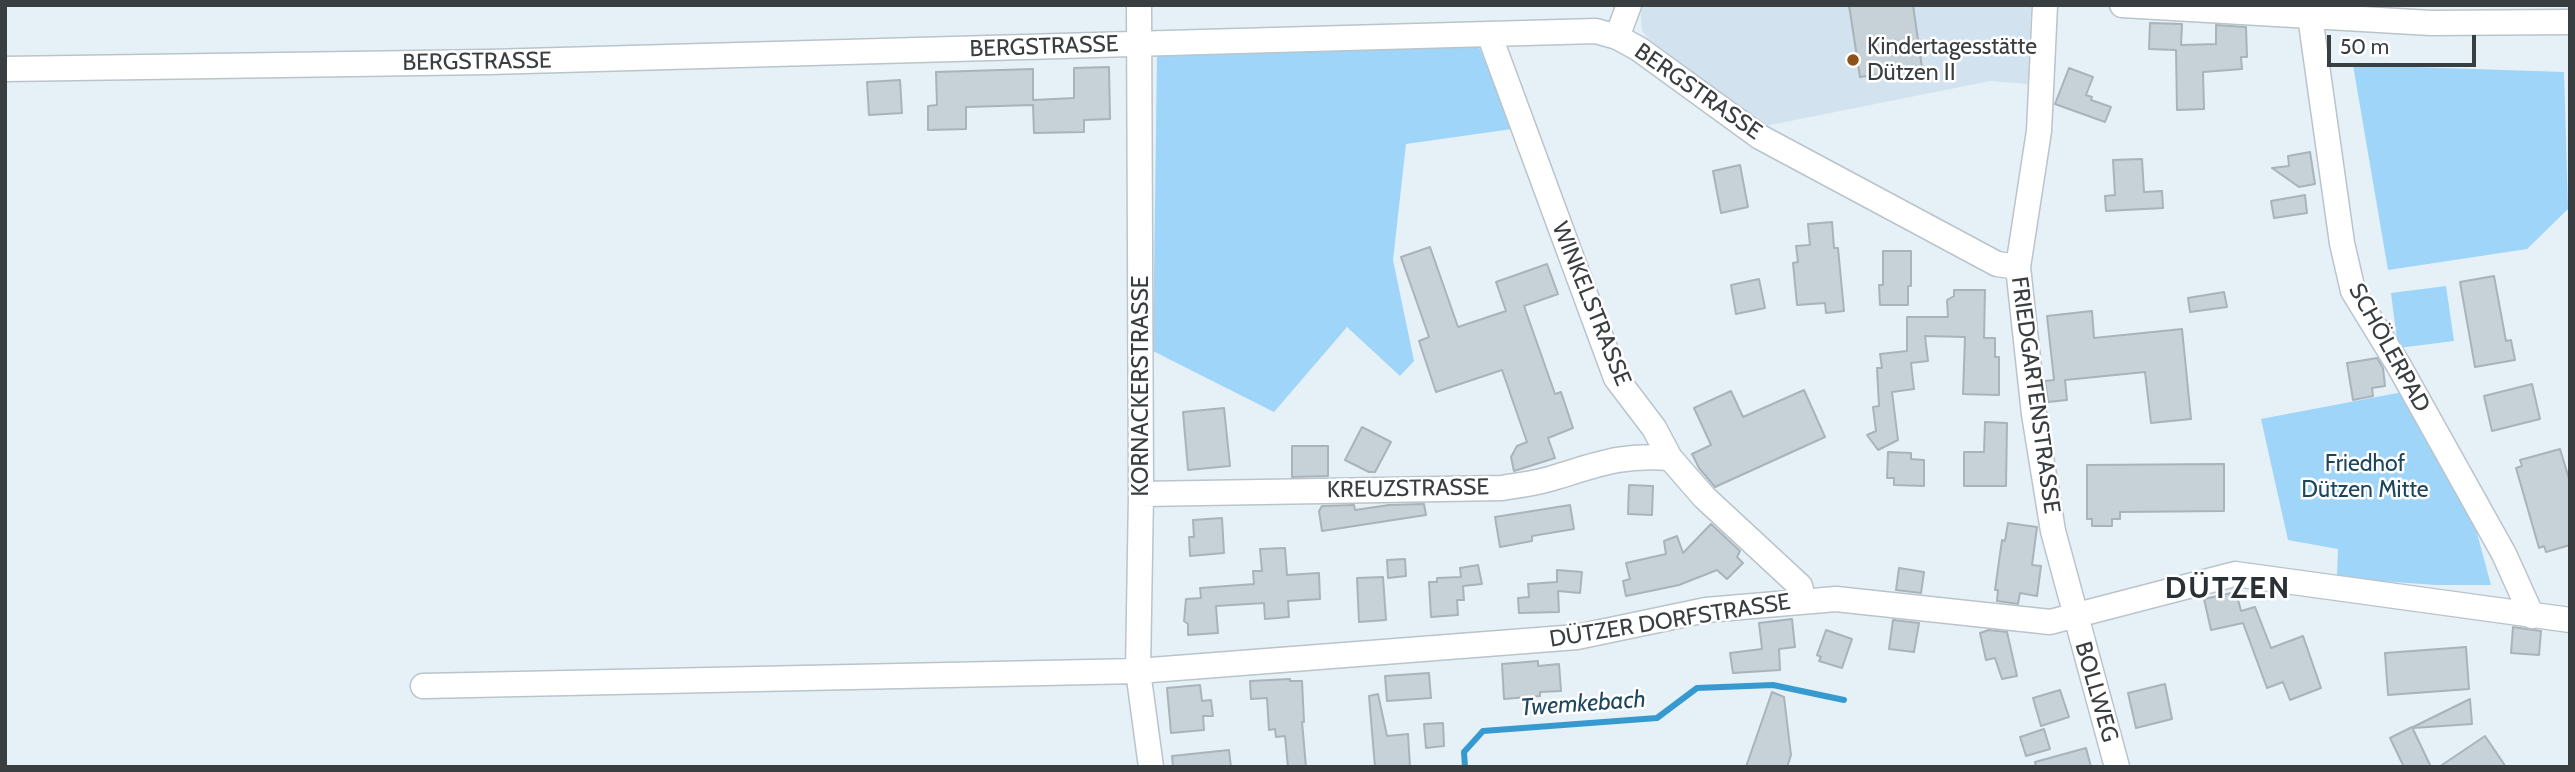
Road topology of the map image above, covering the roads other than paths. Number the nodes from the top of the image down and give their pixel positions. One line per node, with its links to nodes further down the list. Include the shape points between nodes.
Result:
1 (1139, 5): 10 (street, KORNACKERSTRASSE)
2 (1629, 5): 9 (street)
3 (2045, 5): 12 (street, FRIEDGARTENSTRASSE, via 2039,131)
4 (2122, 5): 6 (street)
5 (2429, 14): 6 (street); 7 (street)
6 (2310, 16): 17 (street, SCHÖLERPAD, via 2353,291 2504,554)
7 (2570, 22)
8 (1489, 34): 9 (street, BERGSTRASSE, via 1585,31); 10 (street, BERGSTRASSE); 13 (street, WINKELSTRASSE, via 1616,378 1654,428)
9 (1617, 37): 12 (street, BERGSTRASSE, via 1760,137 1997,264)
10 (1140, 44): 11 (street, BERGSTRASSE, via 489,62); 14 (street, KORNACKERSTRASSE)
11 (5, 69)
12 (2018, 267): 16 (street, FRIEDGARTENSTRASSE, via 2053,531)
13 (1670, 458): 14 (street, KREUZSTRASSE, via 1626,457 1502,488); 15 (street, WINKELSTRASSE, via 1704,497 1800,586)
14 (1141, 494): 19 (street, KORNACKERSTRASSE)
15 (1804, 601): 16 (street, DÜTZER DORFSTRASSE, via 1836,599 2050,622); 19 (street, DÜTZER DORFSTRASSE, via 1706,610 1577,637)
16 (2076, 616): 17 (street, DÜTZER DORFSTRASSE, via 2235,574); 22 (street, BOLLWEG)
17 (2532, 616): 18 (street, DÜTZER DORFSTRASSE)
18 (2570, 620)
19 (1138, 671): 20 (street, DÜTZER DORFSTRASSE); 21 (street, KORNACKERSTRASSE)
20 (423, 685)
21 (1151, 767)
22 (2117, 767)

